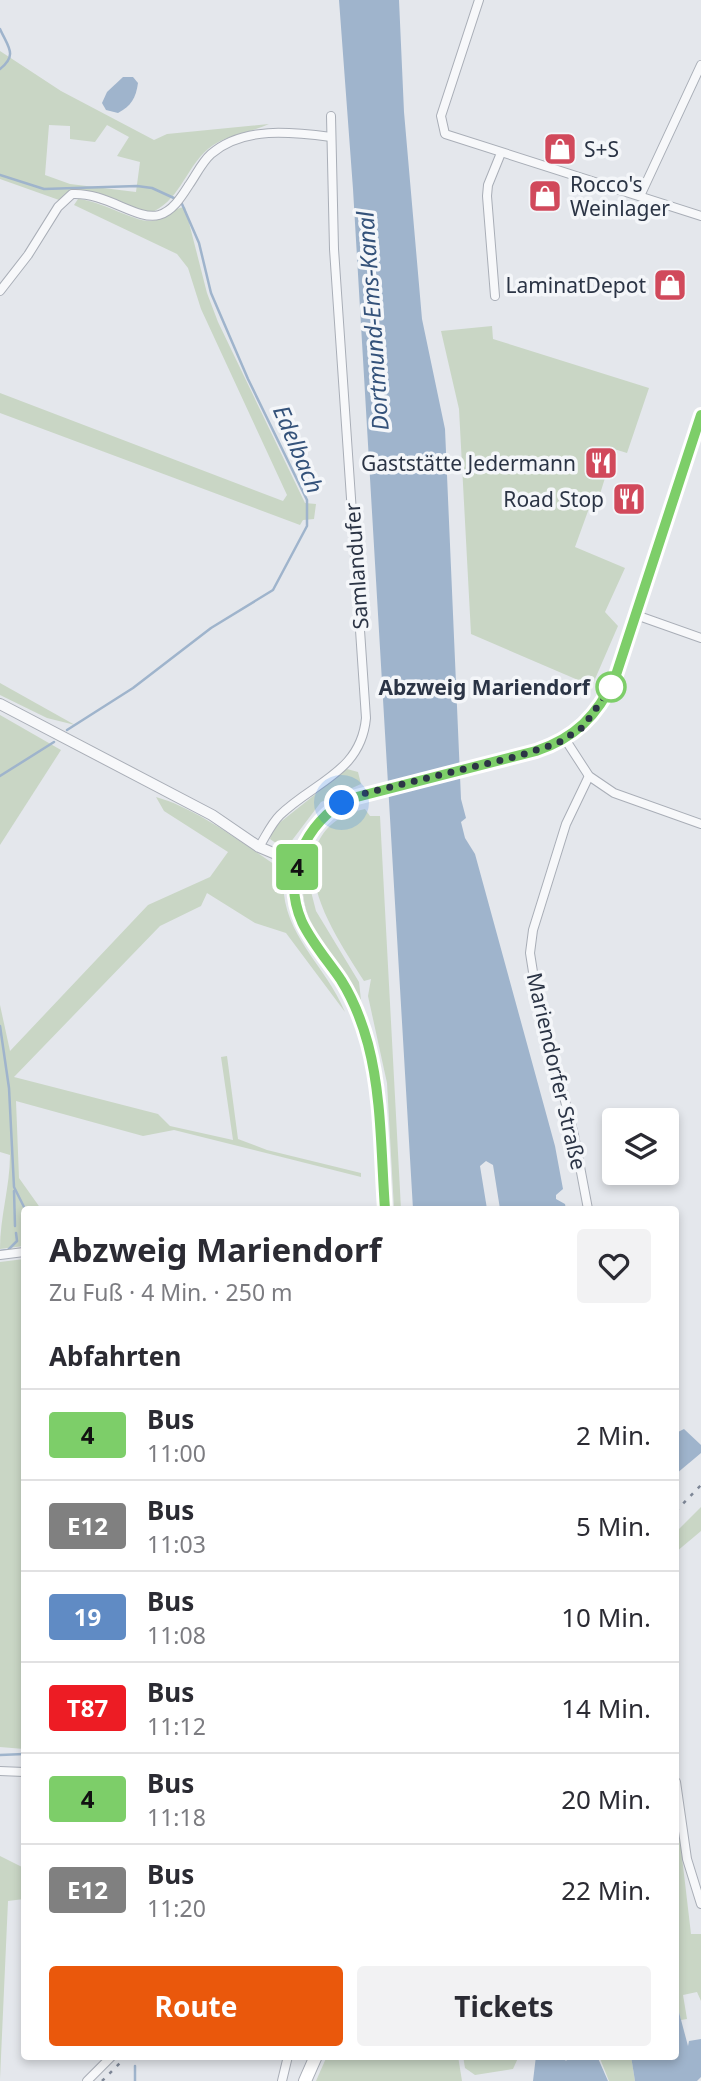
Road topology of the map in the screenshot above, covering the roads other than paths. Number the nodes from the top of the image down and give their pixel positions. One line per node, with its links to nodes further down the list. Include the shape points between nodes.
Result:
1 (479, 0): 5 (street, via 440,122 445,134)
2 (701, 65): 6 (street)
3 (331, 116): 4 (street, Samlandufer)
4 (331, 137): 8 (street, via 294,133 232,141 210,155 177,203 163,214 147,217 98,195 72,194); 17 (street, Samlandufer, via 365,726 360,747 345,766 282,814)
5 (501, 153): 6 (street); 9 (street, via 487,196)
6 (640, 196): 7 (street)
7 (701, 216)
8 (0, 291)
9 (495, 296)
10 (701, 415): 11 (main road)
11 (636, 615): 12 (street); 14 (main road, via 607,695 583,727)
12 (701, 638)
13 (0, 704): 17 (street, via 212,816)
14 (565, 739): 15 (street); 18 (main road, via 536,751 349,799 324,815 309,835)
15 (589, 776): 16 (street, via 614,793); 20 (street, Mariendorfer Straße, via 566,824 530,953)
16 (701, 824)
17 (259, 847): 18 (street)
18 (298, 863): 19 (main road, via 296,895 303,922 343,983 369,1045)
19 (385, 1206)
20 (587, 1206)
21 (21, 1252): 22 (street)
22 (0, 1255)
23 (0, 1771): 24 (street)
24 (21, 1772)
25 (679, 1803): 26 (street, via 687,1859)
26 (701, 1900)
27 (108, 2060): 30 (street)
28 (287, 2060): 31 (street)
29 (314, 2060): 32 (main road)
30 (87, 2081)
31 (282, 2081)
32 (305, 2081)

